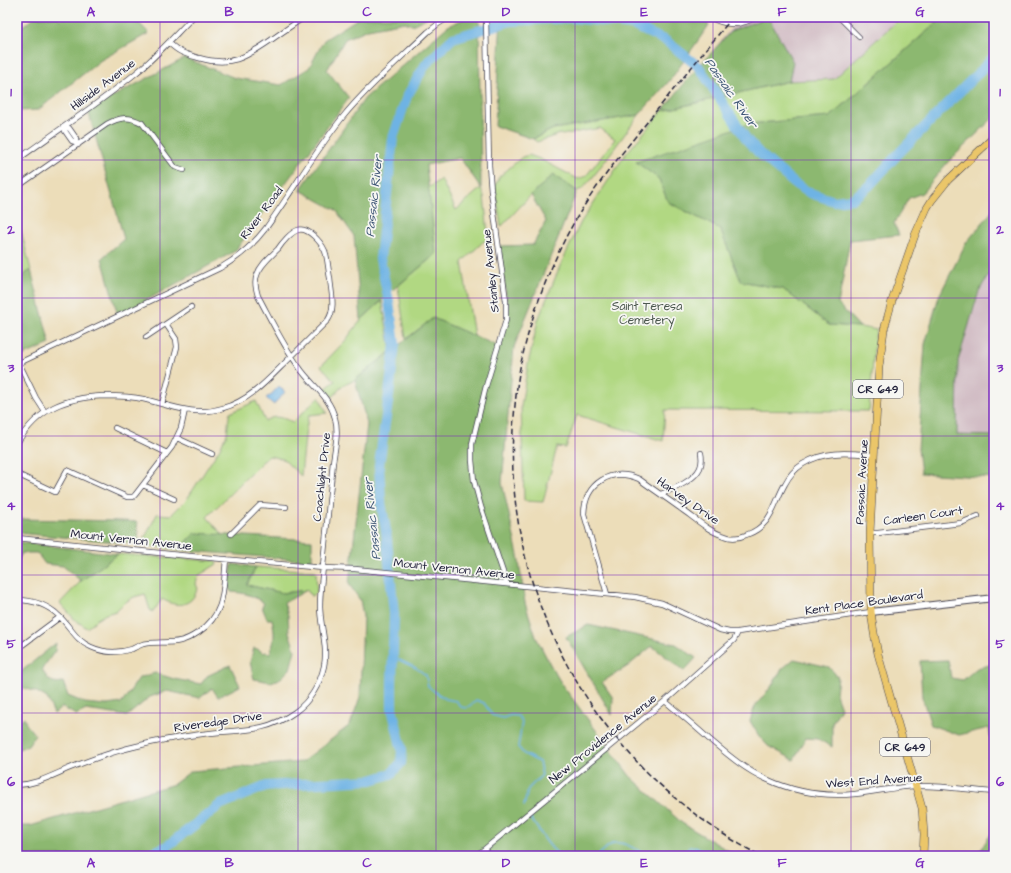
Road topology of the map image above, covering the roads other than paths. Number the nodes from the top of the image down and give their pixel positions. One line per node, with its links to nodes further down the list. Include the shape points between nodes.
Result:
1 (193, 17): 9 (street, Hillside Avenue)
2 (304, 17): 9 (street, via 251,53 230,61 212,61 184,54)
3 (449, 17): 20 (street, River Road, via 428,32 353,105 321,146 266,228 243,253 220,268)
4 (486, 17): 42 (street, Stanley Avenue, via 489,165 506,301 506,320 476,427 472,460 481,507)
5 (710, 17): 6 (street, via 730,24 743,23)
6 (756, 17)
7 (839, 17): 8 (street)
8 (859, 37)
9 (169, 43): 10 (street, Hillside Avenue, via 137,73)
10 (65, 127): 12 (street, via 72,141); 13 (street, Hillside Avenue)
11 (994, 137): 30 (main road, Passaic Avenue / CR 649, via 939,191 927,208 915,234 884,330 879,367)
12 (77, 143): 14 (street, via 117,119 135,119 146,127 175,167); 15 (street)
13 (17, 160)
14 (184, 170)
15 (17, 187)
16 (191, 307): 17 (street)
17 (166, 324): 18 (street); 21 (street, via 177,343)
18 (146, 338)
19 (292, 356): 19 (street, Coachlight Drive, via 328,320 332,310 332,293 325,251 310,233 300,229 292,233 259,270 255,286 258,296); 22 (street, via 240,402 217,410); 41 (street, Coachlight Drive, via 328,400 336,422)
20 (18, 364): 23 (street)
21 (162, 404): 22 (street); 23 (street, via 129,397 94,397 64,402)
22 (185, 410): 25 (street)
23 (45, 412): 26 (street)
24 (115, 428): 27 (street)
25 (177, 438): 27 (street); 29 (street)
26 (17, 442)
27 (168, 453): 32 (street)
28 (701, 453): 33 (street, via 701,466 694,476)
29 (212, 454)
30 (874, 455): 33 (street, Harvey Drive, via 830,454 804,463 787,480 764,524 752,533 739,537 729,538 710,530); 37 (main road, Passaic Avenue / CR 649)
31 (17, 474): 32 (street, via 55,492 67,470 127,497 136,495)
32 (143, 485): 34 (street)
33 (661, 494): 43 (street, Harvey Drive, via 639,480 628,475 620,475 609,476 599,482 587,497 584,514)
34 (174, 499)
35 (286, 507): 38 (street, via 260,505)
36 (978, 516): 37 (street, Carleen Court, via 961,523)
37 (870, 533): 46 (main road, Passaic Avenue / CR 649)
38 (231, 534)
39 (17, 538): 40 (street, Mount Vernon Avenue)
40 (226, 559): 41 (street, Mount Vernon Avenue); 47 (street, via 223,596 219,610 203,630 190,638 142,645 121,652 106,651 92,648 82,642)
41 (323, 568): 42 (street, Mount Vernon Avenue, via 355,568); 51 (street, Riveredge Drive, via 320,608 324,664 319,682 312,694 296,711 266,727 178,737 118,751 43,780)
42 (507, 584): 43 (street, Mount Vernon Avenue)
43 (607, 594): 48 (street, Mount Vernon Avenue, via 662,603 720,630)
44 (994, 598): 46 (street, Kent Place Boulevard)
45 (17, 600): 47 (street, via 34,602)
46 (872, 612): 48 (street, Kent Place Boulevard); 52 (main road, Passaic Avenue / CR 649, via 878,654)
47 (60, 617): 49 (street)
48 (738, 632): 50 (street, New Providence Avenue, via 734,640)
49 (17, 649)
50 (665, 701): 52 (street, West End Avenue, via 734,760 755,774 784,786 820,795 854,794); 54 (street, New Providence Avenue)
51 (17, 785)
52 (916, 786): 53 (street, West End Avenue); 55 (main road, Passaic Avenue / CR 649, via 924,821)
53 (994, 792)
54 (476, 856)
55 (922, 856)

